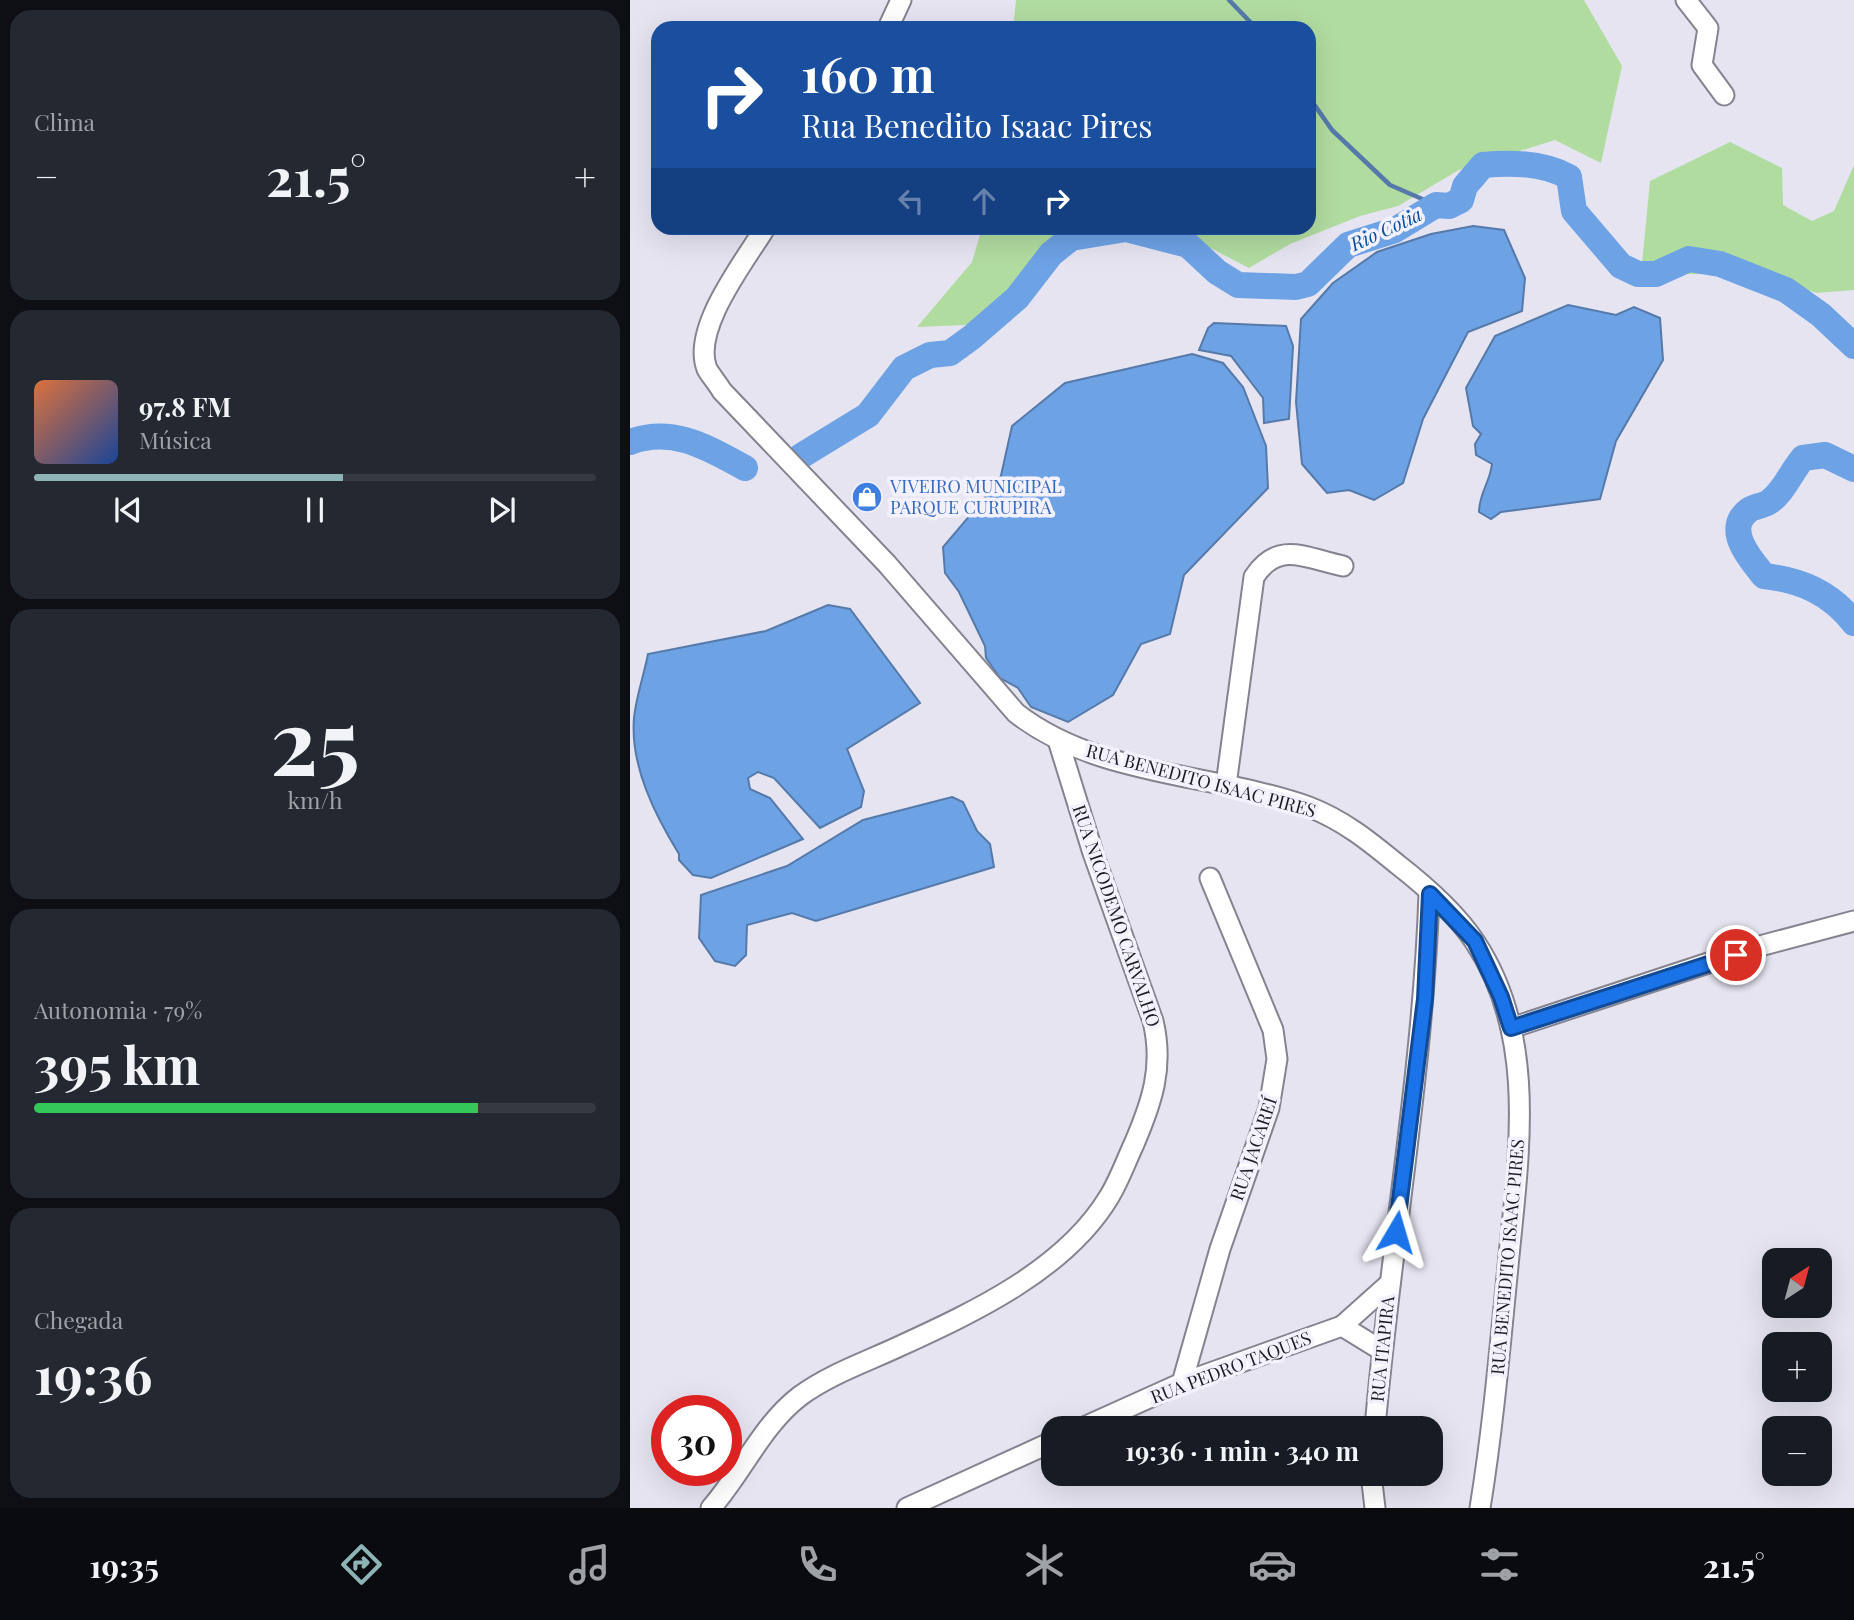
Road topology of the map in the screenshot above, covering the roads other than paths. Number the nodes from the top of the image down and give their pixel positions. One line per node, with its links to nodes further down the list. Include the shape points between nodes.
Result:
1 (901, 0): 3 (street)
2 (1686, 0): 4 (street, via 1708,28 1702,65)
3 (891, 21)
4 (1724, 95)
5 (761, 235): 7 (street, RUA BENEDITO ISAAC PIRES, via 706,332 707,368 722,391 887,564 1016,713)
6 (1342, 566): 8 (street, via 1281,554 1265,560 1254,577)
7 (1058, 740): 8 (street, RUA BENEDITO ISAAC PIRES, via 1143,767); 21 (street, RUA NICODEMO CARVALHO, via 1159,1045 1153,1099 1110,1196 1078,1236 1049,1262 974,1309 800,1396 782,1412)
8 (1226, 785): 10 (street, RUA BENEDITO ISAAC PIRES, via 1333,817)
9 (1210, 878): 16 (street, RUA JACAREÍ, via 1273,1030 1278,1059 1269,1108 1220,1249)
10 (1430, 894): 12 (street, RUA BENEDITO ISAAC PIRES, via 1475,941); 13 (street, RUA ITAPIRA, via 1425,999)
11 (1854, 921): 12 (street, via 1760,946)
12 (1511, 1028): 24 (street, RUA BENEDITO ISAAC PIRES, via 1521,1096 1520,1141)
13 (1389, 1283): 14 (street, RUA PEDRO TAQUES); 15 (street, RUA ITAPIRA)
14 (1342, 1326): 15 (street); 16 (street, RUA PEDRO TAQUES)
15 (1381, 1350): 18 (street, RUA ITAPIRA)
16 (1182, 1383): 17 (street, RUA PEDRO TAQUES)
17 (1109, 1416)
18 (1376, 1416)
19 (1041, 1447): 22 (street)
20 (1372, 1486): 23 (street)
21 (711, 1508)
22 (907, 1508)
23 (1375, 1508)
24 (1480, 1508)

